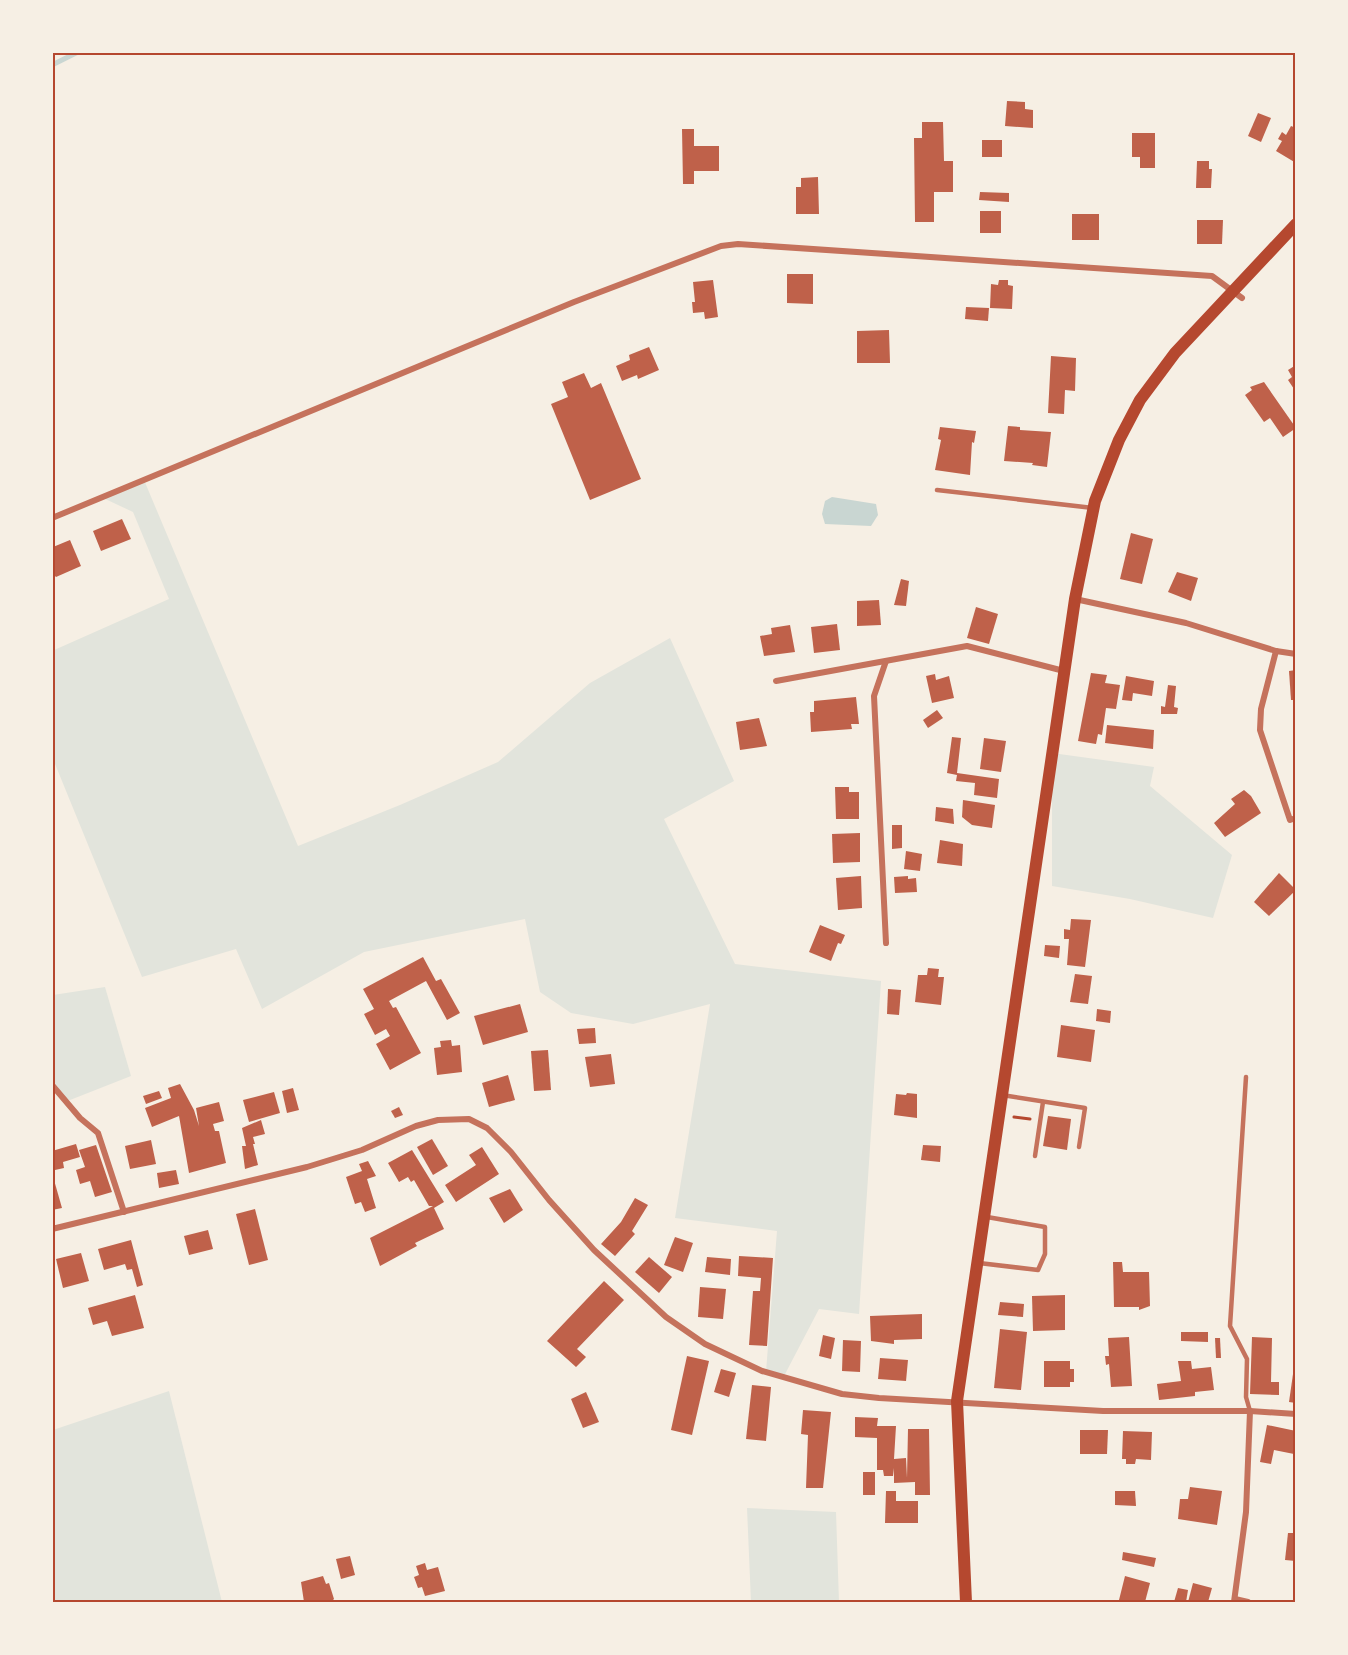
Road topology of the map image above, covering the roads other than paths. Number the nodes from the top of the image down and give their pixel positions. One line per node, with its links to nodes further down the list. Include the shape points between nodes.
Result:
1 (1296, 224): 2 (main road)
2 (1237, 294): 4 (main road, via 1175,353 1140,400 1119,440); 5 (street, via 1212,276 738,244 721,246 574,302)
3 (937, 490): 4 (lane)
4 (1093, 508): 6 (main road)
5 (52, 518)
6 (1075, 599): 7 (street, via 1186,623); 10 (main road)
7 (1276, 651): 8 (street); 12 (street, via 1260,709 1260,730 1290,820)
8 (1296, 654)
9 (886, 661): 10 (street, via 967,646); 11 (street); 13 (street, via 874,696)
10 (1064, 671): 16 (main road)
11 (776, 681)
12 (1296, 818)
13 (886, 943)
14 (1246, 1077): 25 (lane, via 1230,1326 1247,1359 1246,1396)
15 (52, 1086): 20 (street, via 98,1133)
16 (1002, 1095): 17 (lane); 21 (main road)
17 (1043, 1102): 18 (lane, via 1085,1108); 19 (lane)
18 (1079, 1147)
19 (1035, 1156)
20 (124, 1212): 22 (street); 24 (street, via 308,1167 438,1120 469,1119 487,1128 511,1152 594,1250 666,1317 705,1344 762,1371 842,1394)
21 (984, 1217): 23 (main road); 23 (lane, via 1045,1227 1045,1254 1038,1270)
22 (52, 1229)
23 (977, 1263): 24 (main road)
24 (957, 1401): 25 (street, via 1102,1411); 28 (main road)
25 (1250, 1411): 26 (street); 27 (street, via 1246,1512)
26 (1296, 1414)
27 (1234, 1601): 29 (street)
28 (966, 1602)
29 (1248, 1602)

